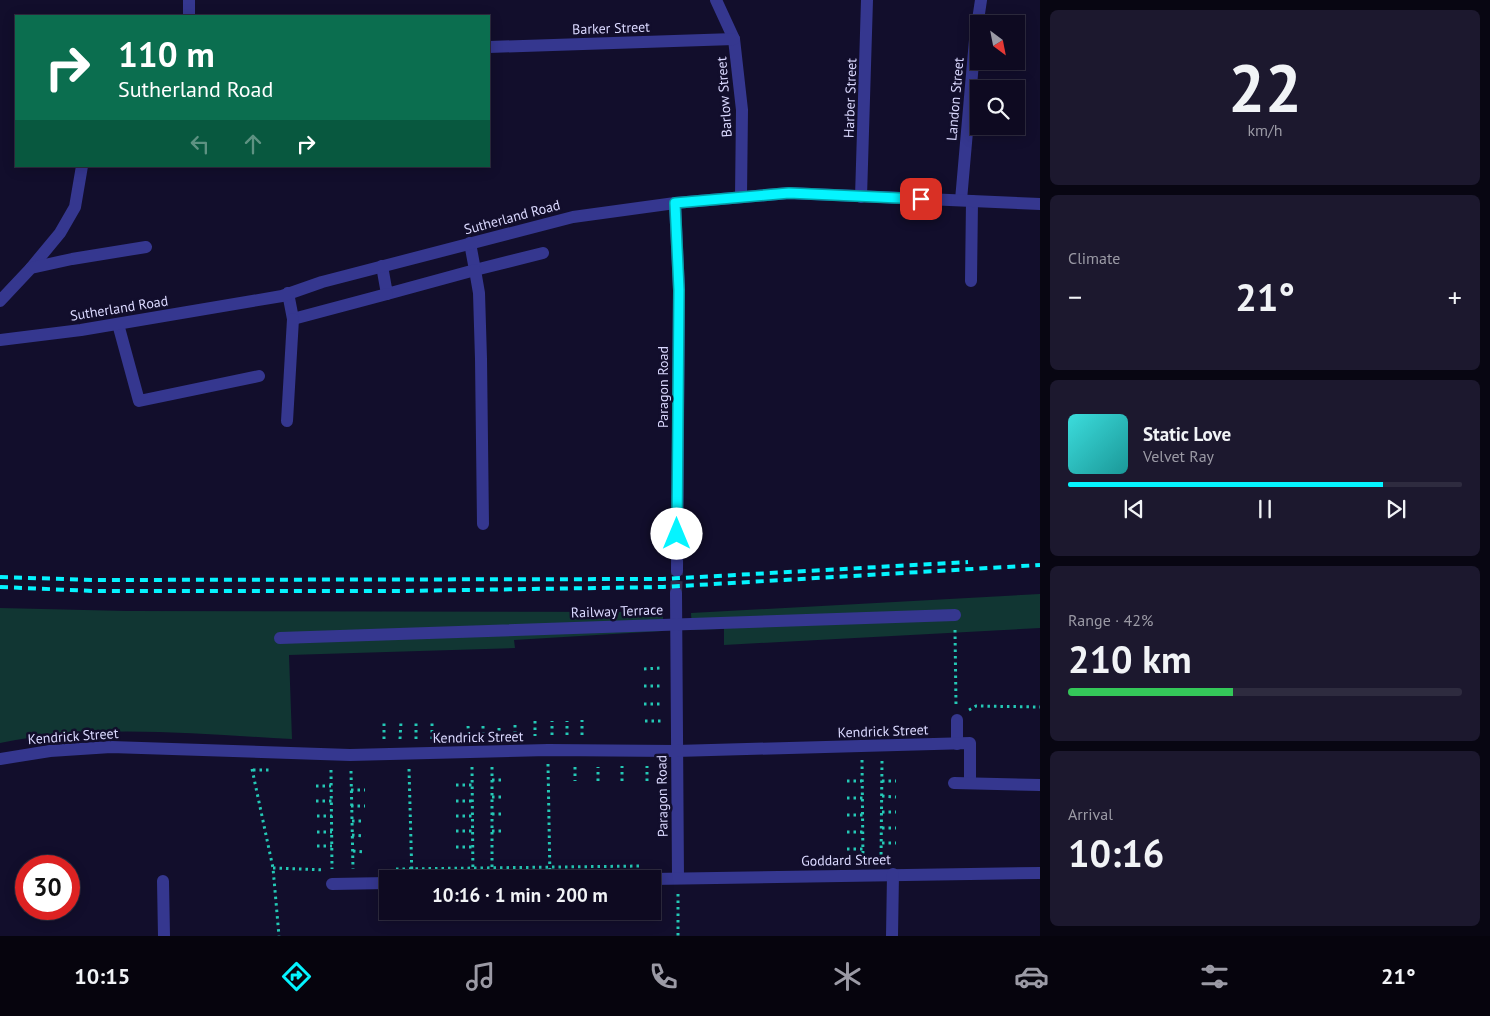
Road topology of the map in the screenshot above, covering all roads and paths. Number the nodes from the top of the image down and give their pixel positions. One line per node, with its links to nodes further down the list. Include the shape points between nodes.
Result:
1 (189, 0): 5 (street)
2 (716, 0): 6 (street, Barlow Street)
3 (866, 0): 10 (street, Harber Street)
4 (981, 0): 11 (street, Landon Street, via 975,40)
5 (189, 15)
6 (734, 39): 7 (street, Barker Street); 9 (street, Barlow Street, via 742,110)
7 (490, 47)
8 (82, 167): 18 (street, via 75,207 60,233)
9 (740, 196): 10 (street, Sutherland Road, via 789,193); 12 (street, Sutherland Road)
10 (861, 197): 11 (street, Sutherland Road)
11 (966, 200): 13 (street, Sutherland Road); 20 (street, Landon Street)
12 (675, 203): 14 (street, Sutherland Road, via 573,216); 30 (street, Paragon Road, via 679,290)
13 (1040, 204)
14 (470, 243): 17 (street, Sutherland Road); 19 (street)
15 (146, 247): 18 (street)
16 (543, 253): 19 (street)
17 (382, 266): 21 (street, Sutherland Road); 22 (street)
18 (31, 268): 23 (street)
19 (475, 270): 22 (street); 29 (street, via 481,350)
20 (971, 281)
21 (288, 293): 24 (street); 25 (street, Sutherland Road)
22 (388, 294): 24 (street)
23 (0, 301)
24 (293, 319): 28 (street)
25 (118, 324): 26 (street, Sutherland Road); 27 (street, via 139,401)
26 (0, 340)
27 (259, 376)
28 (287, 420)
29 (483, 524)
30 (677, 571)
31 (676, 593): 33 (street, Paragon Road)
32 (955, 615): 33 (street, Railway Terrace); 44 (path)
33 (676, 624): 34 (street, Railway Terrace); 73 (street, Paragon Road)
34 (280, 638)
35 (663, 659): 36 (path)
36 (663, 668): 37 (path); 39 (path)
37 (644, 669)
38 (644, 686): 39 (path)
39 (663, 686): 41 (path)
40 (644, 704): 41 (path)
41 (663, 704): 48 (path)
42 (1040, 707): 44 (path, via 976,706)
43 (582, 720): 60 (path)
44 (956, 720): 69 (street)
45 (552, 721): 70 (path)
46 (567, 721): 59 (path)
47 (645, 721): 48 (path)
48 (663, 721): 58 (path)
49 (401, 722): 66 (path)
50 (416, 722): 67 (path)
51 (432, 722): 68 (path)
52 (535, 722): 65 (path)
53 (384, 723): 66 (path, via 384,742)
54 (514, 725): 64 (path, via 515,741)
55 (468, 726): 62 (path, via 469,741)
56 (483, 726): 62 (path)
57 (499, 726): 63 (path, via 499,741)
58 (663, 730)
59 (567, 740)
60 (582, 740)
61 (441, 741): 68 (path)
62 (483, 741): 71 (path)
63 (507, 741)
64 (522, 741)
65 (536, 741)
66 (400, 742): 67 (path)
67 (416, 742): 68 (path)
68 (432, 742)
69 (957, 744): 72 (street, Kendrick Street); 123 (street, via 970,743)
70 (550, 745): 71 (street, Kendrick Street); 73 (street, Kendrick Street); 93 (path)
71 (492, 746): 75 (street, Kendrick Street); 90 (path)
72 (882, 746): 76 (street, Kendrick Street); 120 (path)
73 (676, 751): 76 (street, Kendrick Street); 193 (street, Paragon Road)
74 (249, 752): 78 (street, Kendrick Street); 81 (street, Kendrick Street, via 111,747 50,751); 110 (path)
75 (472, 752): 77 (street, Kendrick Street); 87 (path)
76 (862, 752): 80 (path); 119 (path)
77 (409, 754): 79 (street, Kendrick Street); 105 (path)
78 (331, 755): 79 (street, Kendrick Street); 109 (path)
79 (350, 755): 102 (path)
80 (852, 758)
81 (0, 759)
82 (622, 766): 83 (path); 101 (path); 116 (path)
83 (630, 766)
84 (639, 766): 85 (path)
85 (647, 766): 86 (path); 117 (path)
86 (655, 766)
87 (472, 767): 88 (path); 107 (path); 124 (path)
88 (479, 767)
89 (486, 767): 90 (path)
90 (492, 767): 91 (path); 112 (path)
91 (502, 767)
92 (539, 767): 93 (path)
93 (548, 767): 94 (path); 181 (path)
94 (557, 767)
95 (566, 767): 96 (path)
96 (575, 767): 97 (path); 114 (path)
97 (583, 767)
98 (591, 767): 99 (path)
99 (598, 767): 100 (path); 115 (path)
100 (606, 767)
101 (614, 767)
102 (351, 768): 103 (path); 109 (path); 129 (path)
103 (360, 768)
104 (399, 768): 105 (path)
105 (409, 768): 106 (path); 185 (path)
106 (418, 768)
107 (463, 768)
108 (322, 769): 109 (path)
109 (331, 769): 127 (path)
110 (253, 770): 111 (path); 180 (path)
111 (272, 770)
112 (492, 780): 113 (path); 132 (path)
113 (505, 780)
114 (575, 781)
115 (598, 781)
116 (622, 781)
117 (647, 781)
118 (847, 781): 119 (path)
119 (862, 781): 136 (path)
120 (882, 781): 121 (path); 131 (path)
121 (896, 781)
122 (954, 783): 123 (street)
123 (970, 783): 125 (street)
124 (472, 785): 128 (path); 140 (path)
125 (1040, 785)
126 (316, 786): 127 (path)
127 (332, 786): 138 (path)
128 (456, 786)
129 (351, 790): 130 (path); 141 (path)
130 (365, 790)
131 (882, 796): 134 (path); 143 (path)
132 (492, 797): 133 (path); 145 (path)
133 (505, 797)
134 (896, 797)
135 (847, 798): 136 (path)
136 (863, 798): 148 (path)
137 (316, 801): 138 (path)
138 (332, 801): 150 (path)
139 (456, 801): 140 (path)
140 (472, 801): 152 (path)
141 (351, 806): 142 (path); 153 (path)
142 (365, 806)
143 (882, 812): 144 (path); 155 (path)
144 (896, 812)
145 (492, 814): 146 (path); 159 (path)
146 (505, 814)
147 (847, 815): 148 (path)
148 (862, 815): 164 (path)
149 (316, 816): 150 (path)
150 (332, 816): 162 (path)
151 (456, 816): 152 (path)
152 (472, 816): 158 (path)
153 (352, 821): 154 (path); 165 (path)
154 (365, 821)
155 (882, 828): 156 (path); 167 (path)
156 (896, 828)
157 (456, 831): 158 (path)
158 (472, 831): 172 (path)
159 (492, 831): 160 (path); 186 (path)
160 (505, 831)
161 (317, 832): 162 (path)
162 (332, 832): 170 (path)
163 (847, 832): 164 (path)
164 (863, 832): 174 (path)
165 (352, 836): 166 (path); 175 (path)
166 (365, 836)
167 (882, 843): 168 (path); 178 (path, via 882,862)
168 (896, 843)
169 (317, 846): 170 (path)
170 (332, 846): 187 (path)
171 (456, 847): 172 (path)
172 (473, 847): 190 (path)
173 (847, 849): 174 (path)
174 (863, 849): 178 (path)
175 (352, 852): 176 (path); 182 (path)
176 (365, 852)
177 (853, 862): 178 (path)
178 (863, 862)
179 (644, 866): 181 (path)
180 (273, 868): 187 (path); 200 (path)
181 (550, 868): 186 (path)
182 (353, 869): 183 (path); 189 (path); 198 (path)
183 (363, 869)
184 (392, 869): 185 (path)
185 (412, 869): 190 (path)
186 (492, 869): 190 (path)
187 (332, 870): 188 (path); 197 (path)
188 (339, 870)
189 (346, 870)
190 (473, 870)
191 (1040, 873): 192 (street, Goddard Street)
192 (894, 874): 193 (street, Goddard Street); 202 (street)
193 (678, 878): 194 (street, Goddard Street); 201 (path)
194 (661, 879)
195 (163, 881): 199 (street)
196 (379, 883): 198 (street)
197 (332, 884): 198 (street)
198 (354, 884)
199 (164, 936)
200 (279, 936)
201 (678, 936)
202 (892, 936)

